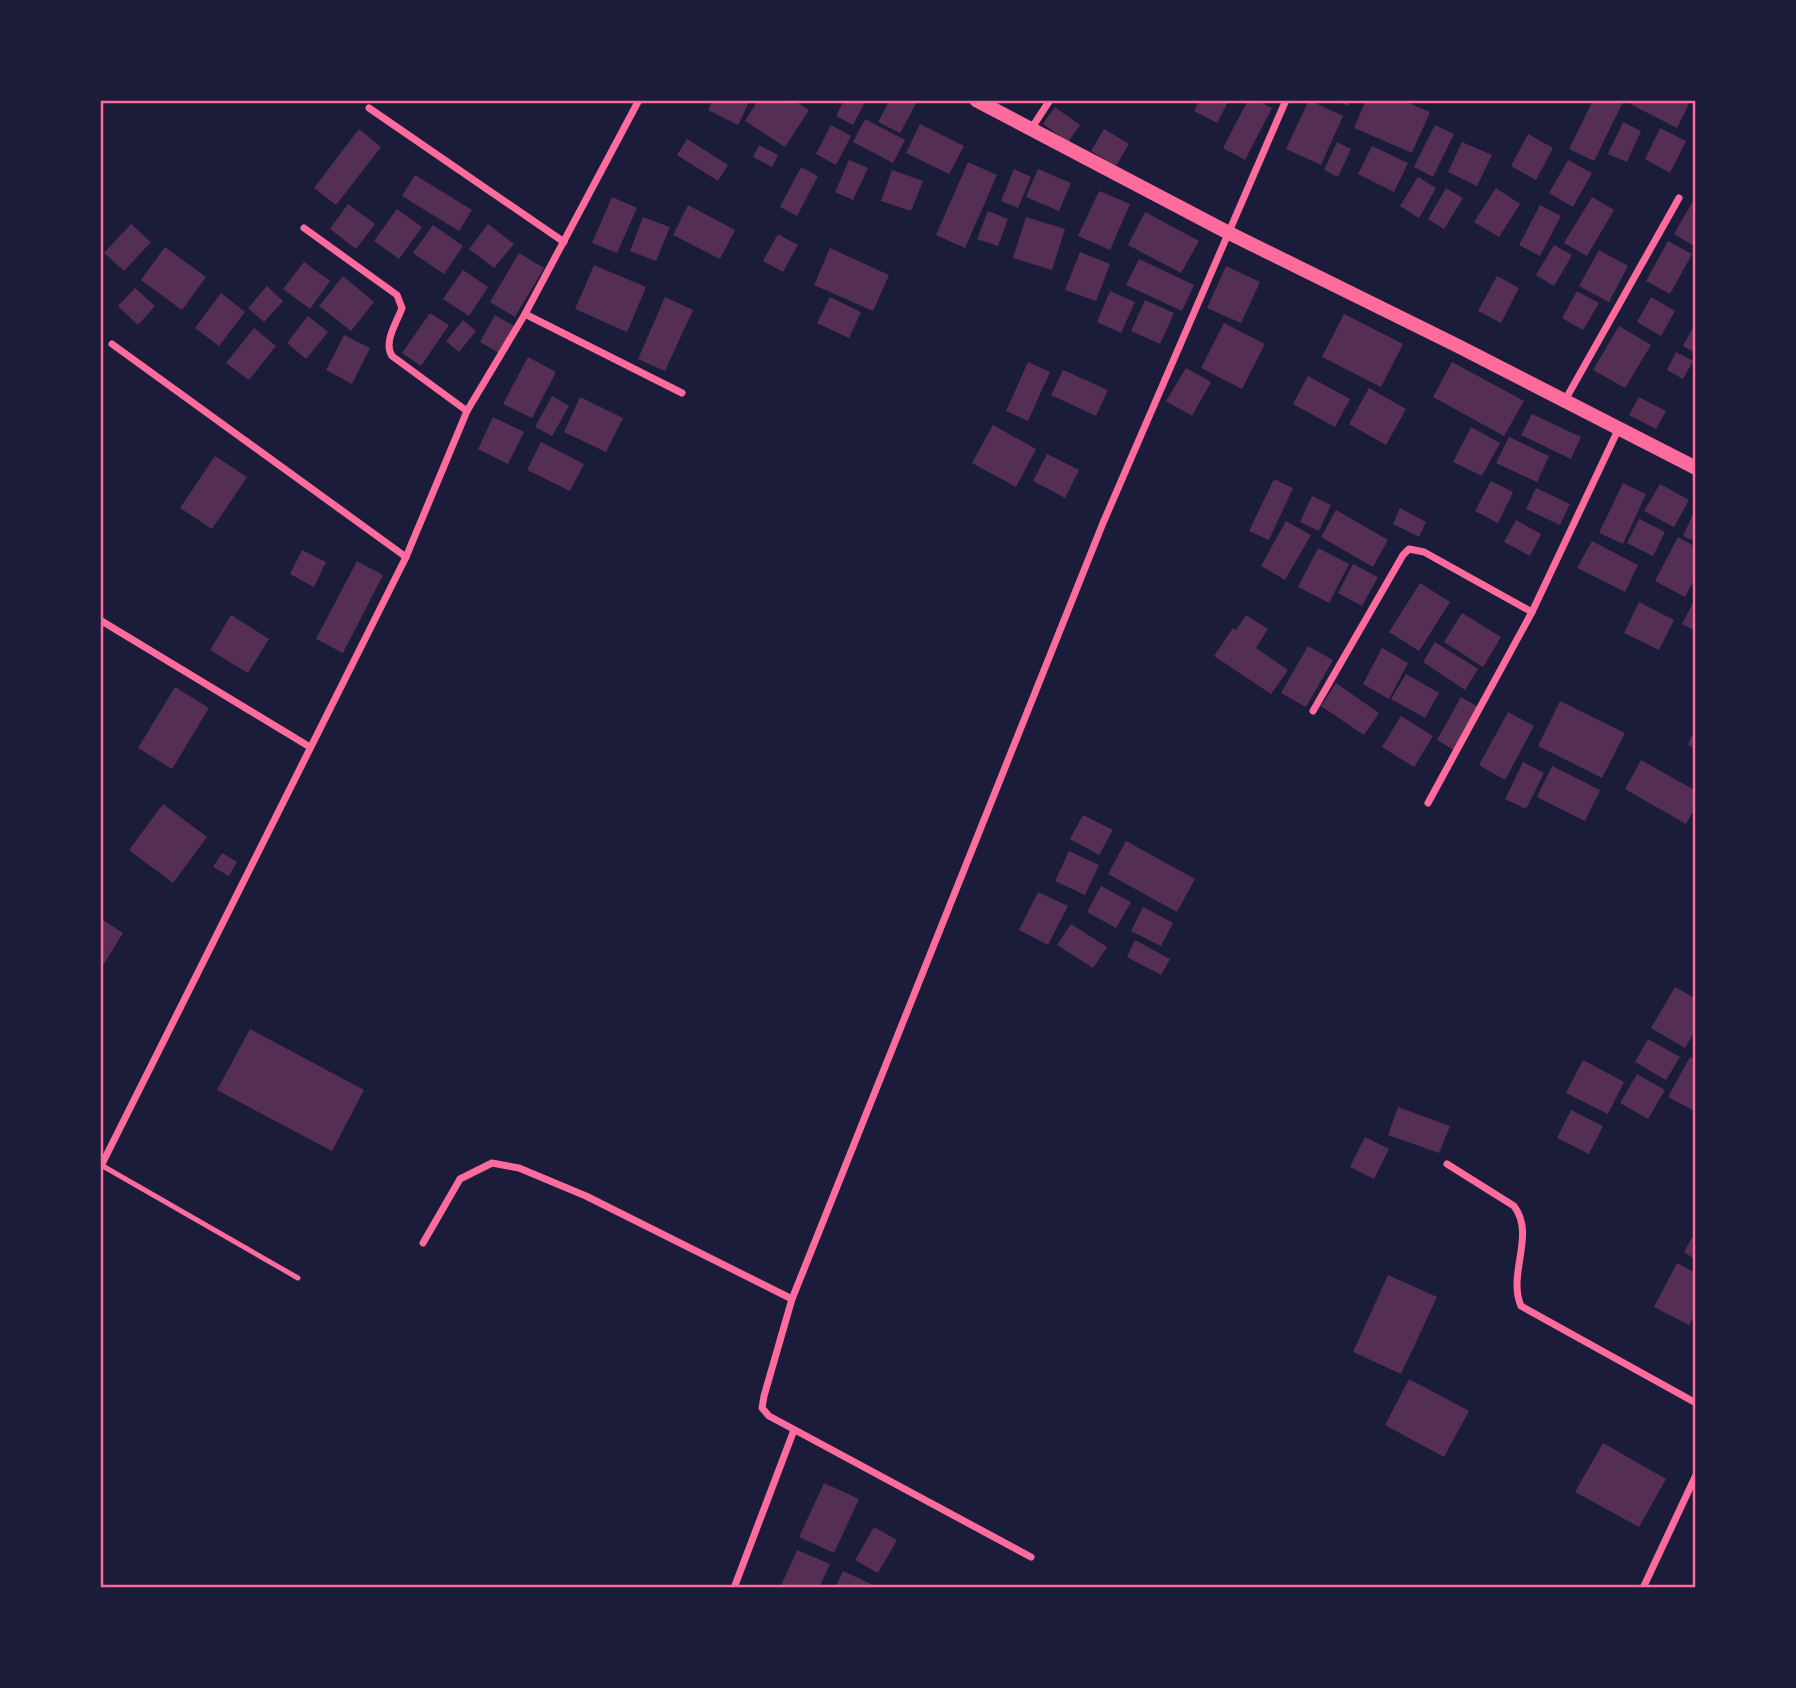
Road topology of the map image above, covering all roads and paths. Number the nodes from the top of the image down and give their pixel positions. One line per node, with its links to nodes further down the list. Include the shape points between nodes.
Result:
1 (639, 100): 10 (street)
2 (976, 100): 6 (main road)
3 (1050, 100): 6 (street)
4 (1286, 100): 9 (street)
5 (369, 108): 10 (street)
6 (1031, 129): 9 (main road)
7 (1679, 198): 14 (street)
8 (304, 228): 15 (street, via 397,295 402,308 388,351)
9 (1227, 232): 14 (main road); 28 (street, via 1103,523)
10 (564, 242): 11 (street)
11 (525, 314): 13 (street); 15 (street)
12 (112, 344): 18 (street)
13 (682, 393)
14 (1563, 402): 16 (main road)
15 (467, 411): 18 (street)
16 (1618, 430): 17 (main road); 19 (street)
17 (1696, 468)
18 (406, 557): 22 (street)
19 (1532, 612): 21 (street, via 1409,548); 23 (street)
20 (100, 620): 22 (street)
21 (1313, 711)
22 (310, 747): 25 (street)
23 (1428, 803)
24 (1447, 1164): 29 (street, via 1521,1215 1516,1294 1521,1307)
25 (100, 1166): 27 (lane)
26 (424, 1243): 28 (street, via 460,1179 492,1164 519,1168 586,1196)
27 (298, 1278)
28 (792, 1299): 30 (street, via 762,1408)
29 (1696, 1403)
30 (794, 1430): 32 (street); 33 (street)
31 (1696, 1475): 34 (street)
32 (1031, 1557)
33 (734, 1588)
34 (1643, 1588)

